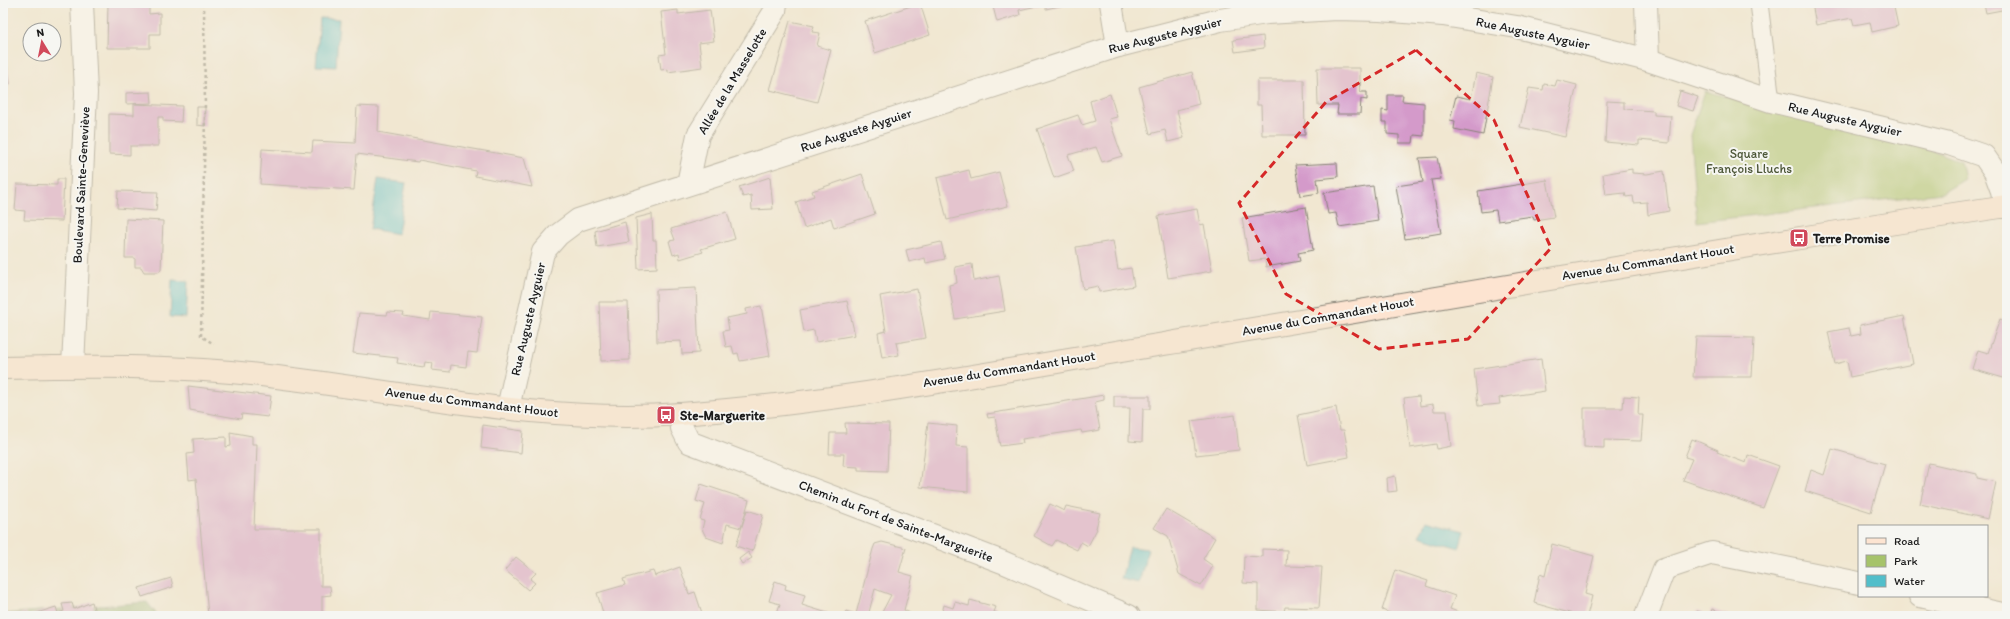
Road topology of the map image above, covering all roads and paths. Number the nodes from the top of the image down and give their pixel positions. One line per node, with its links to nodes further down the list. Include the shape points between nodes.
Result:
1 (82, 3): 14 (street, Boulevard Sainte-Geneviève, via 86,93)
2 (204, 3): 13 (path, via 206,113 201,336)
3 (776, 3): 11 (street, Allée de la Masselotte, via 775,11 698,135)
4 (1111, 3): 8 (street)
5 (1646, 3): 9 (street)
6 (1759, 3): 10 (lane)
7 (1380, 7): 8 (street, Rue Auguste Ayguier, via 1267,13 1220,20); 9 (street, Rue Auguste Ayguier, via 1517,27)
8 (1118, 46): 11 (street, Rue Auguste Ayguier)
9 (1648, 60): 10 (street, Rue Auguste Ayguier)
10 (1771, 101): 12 (street, Rue Auguste Ayguier, via 1949,144 1984,156 1995,172)
11 (688, 184): 16 (street, Rue Auguste Ayguier, via 578,220 558,234 543,252)
12 (2006, 206): 17 (main road, Avenue du Commandant Houot, via 1672,258 815,400)
13 (221, 347)
14 (73, 366): 15 (main road, Avenue du Commandant Houot); 16 (main road, Avenue du Commandant Houot, via 165,367 274,376)
15 (3, 368)
16 (508, 408): 17 (main road, Avenue du Commandant Houot, via 624,415)
17 (680, 414): 21 (street, Chemin du Fort de Sainte-Marguerite, via 682,428 689,442 1005,563)
18 (1858, 583): 22 (street, via 1712,553 1664,569)
19 (1925, 597): 20 (street)
20 (2007, 615)
21 (1129, 616)
22 (1646, 616)

